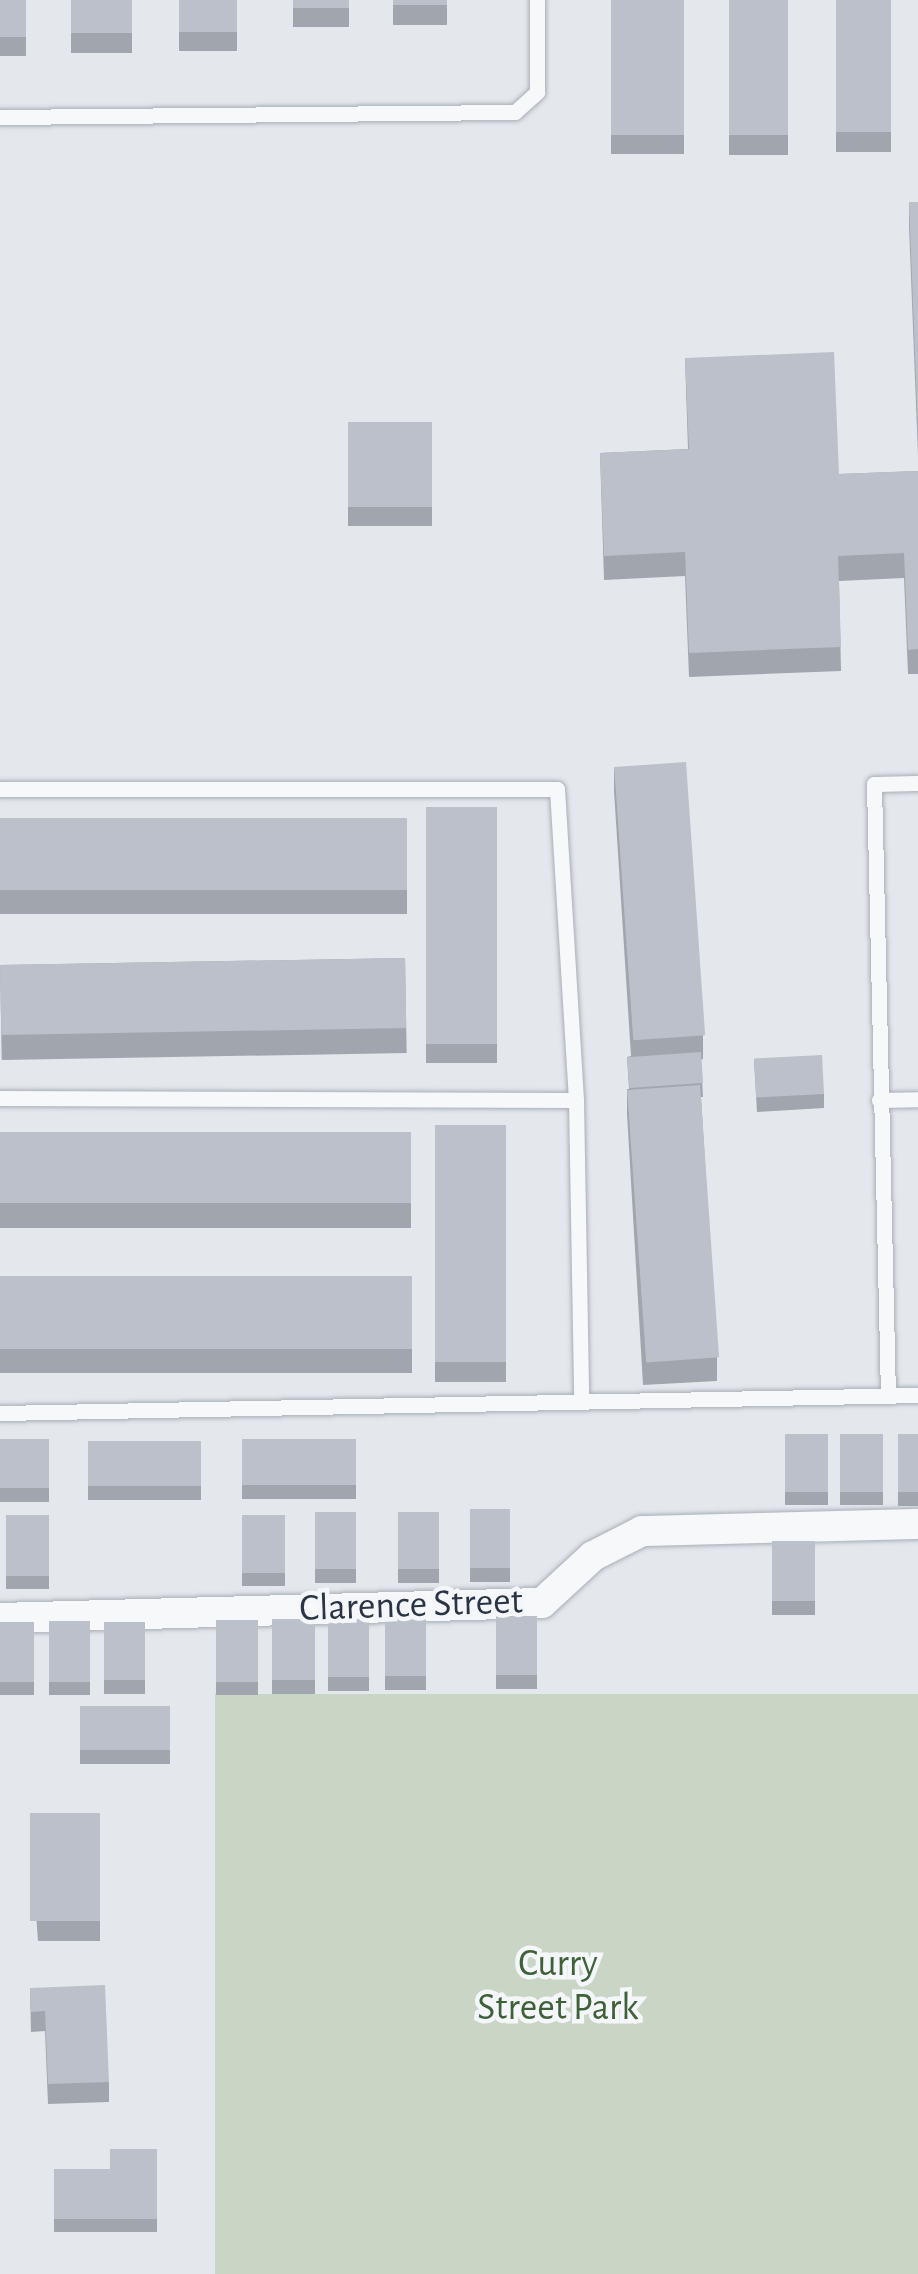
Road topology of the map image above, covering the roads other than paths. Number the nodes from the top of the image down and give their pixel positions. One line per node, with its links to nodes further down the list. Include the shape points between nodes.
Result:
1 (537, 0): 2 (lane, via 537,92 516,112)
2 (0, 118)
3 (918, 783): 8 (lane, via 874,784)
4 (0, 789): 7 (lane, via 557,789)
5 (0, 1098): 7 (lane)
6 (918, 1099): 8 (lane)
7 (576, 1100): 11 (lane)
8 (879, 1100): 9 (lane)
9 (888, 1396): 10 (lane); 11 (lane)
10 (918, 1396)
11 (581, 1401): 12 (lane)
12 (0, 1413)
13 (918, 1524): 14 (street, Clarence Street, via 642,1531 594,1556 542,1603)
14 (0, 1618)

